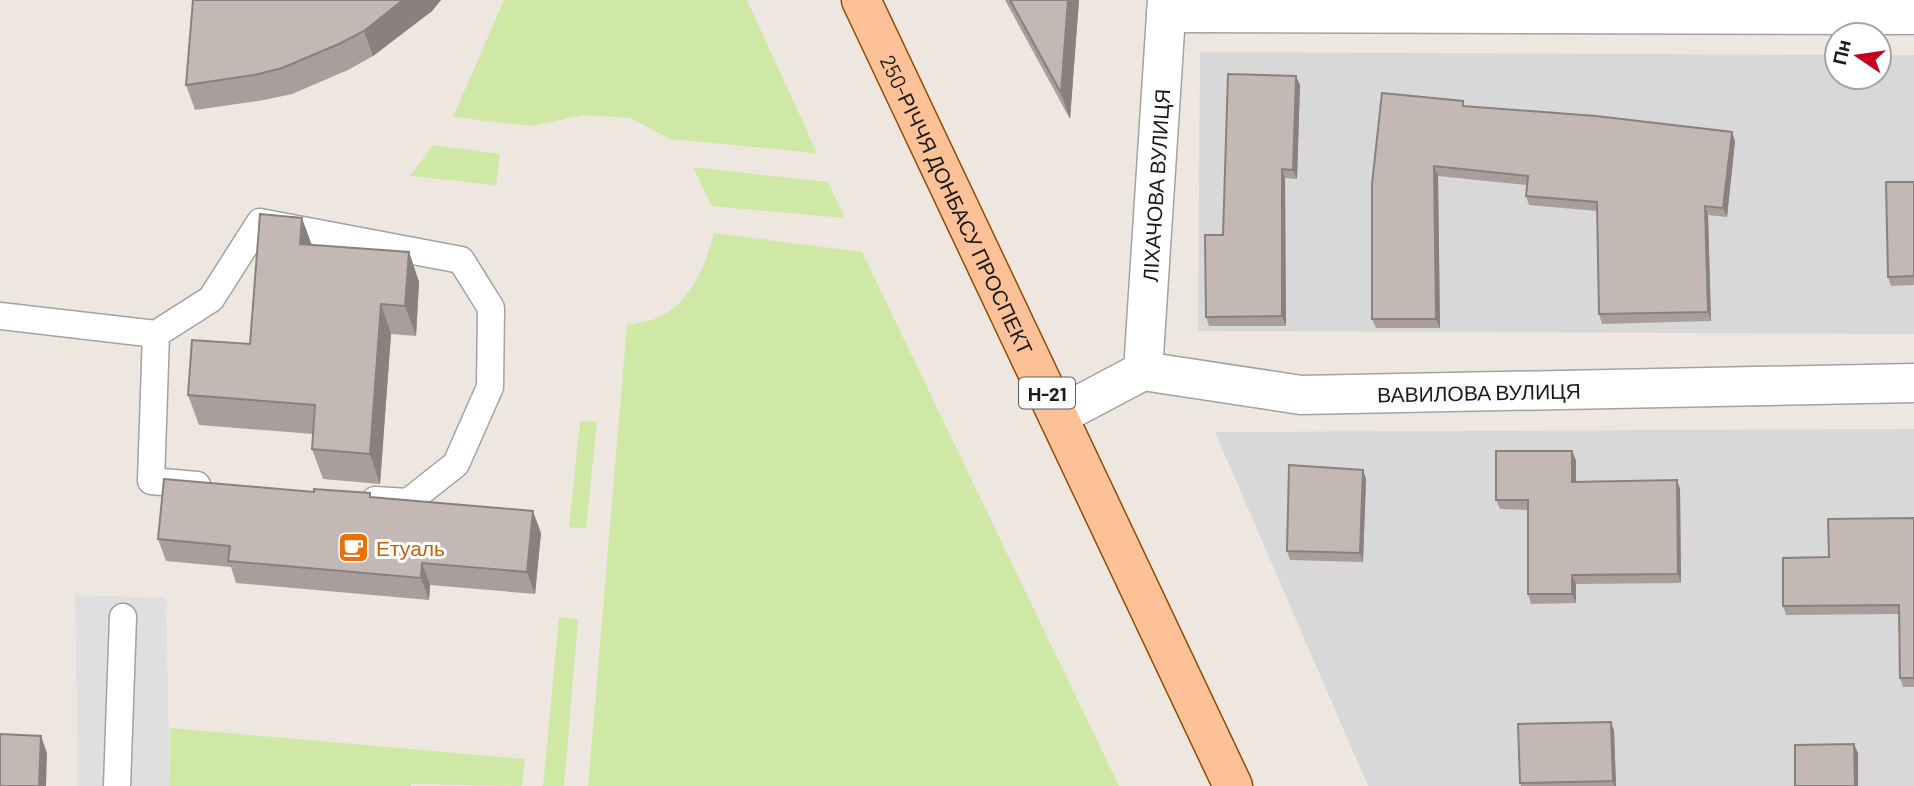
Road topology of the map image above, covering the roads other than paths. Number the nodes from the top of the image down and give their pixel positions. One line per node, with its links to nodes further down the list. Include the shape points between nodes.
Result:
1 (861, 0): 8 (main road, 250-РІЧЧЯ ДОНБАСУ ПРОСПЕКТ / Н-21)
2 (1166, 7): 3 (street); 6 (street, ЛІХАЧОВА ВУЛИЦЯ)
3 (1914, 15)
4 (0, 316): 5 (lane)
5 (156, 334): 9 (lane, via 151,481); 10 (lane, via 211,299 260,222 461,260 491,308 490,387 456,464 408,502)
6 (1143, 371): 7 (street, ВАВИЛОВА ВУЛИЦЯ, via 1301,395); 8 (street)
7 (1914, 383)
8 (1058, 416): 13 (main road, 250-РІЧЧЯ ДОНБАСУ ПРОСПЕКТ / Н-21)
9 (218, 487)
10 (354, 498)
11 (123, 617): 12 (lane)
12 (117, 786)
13 (1233, 786)

